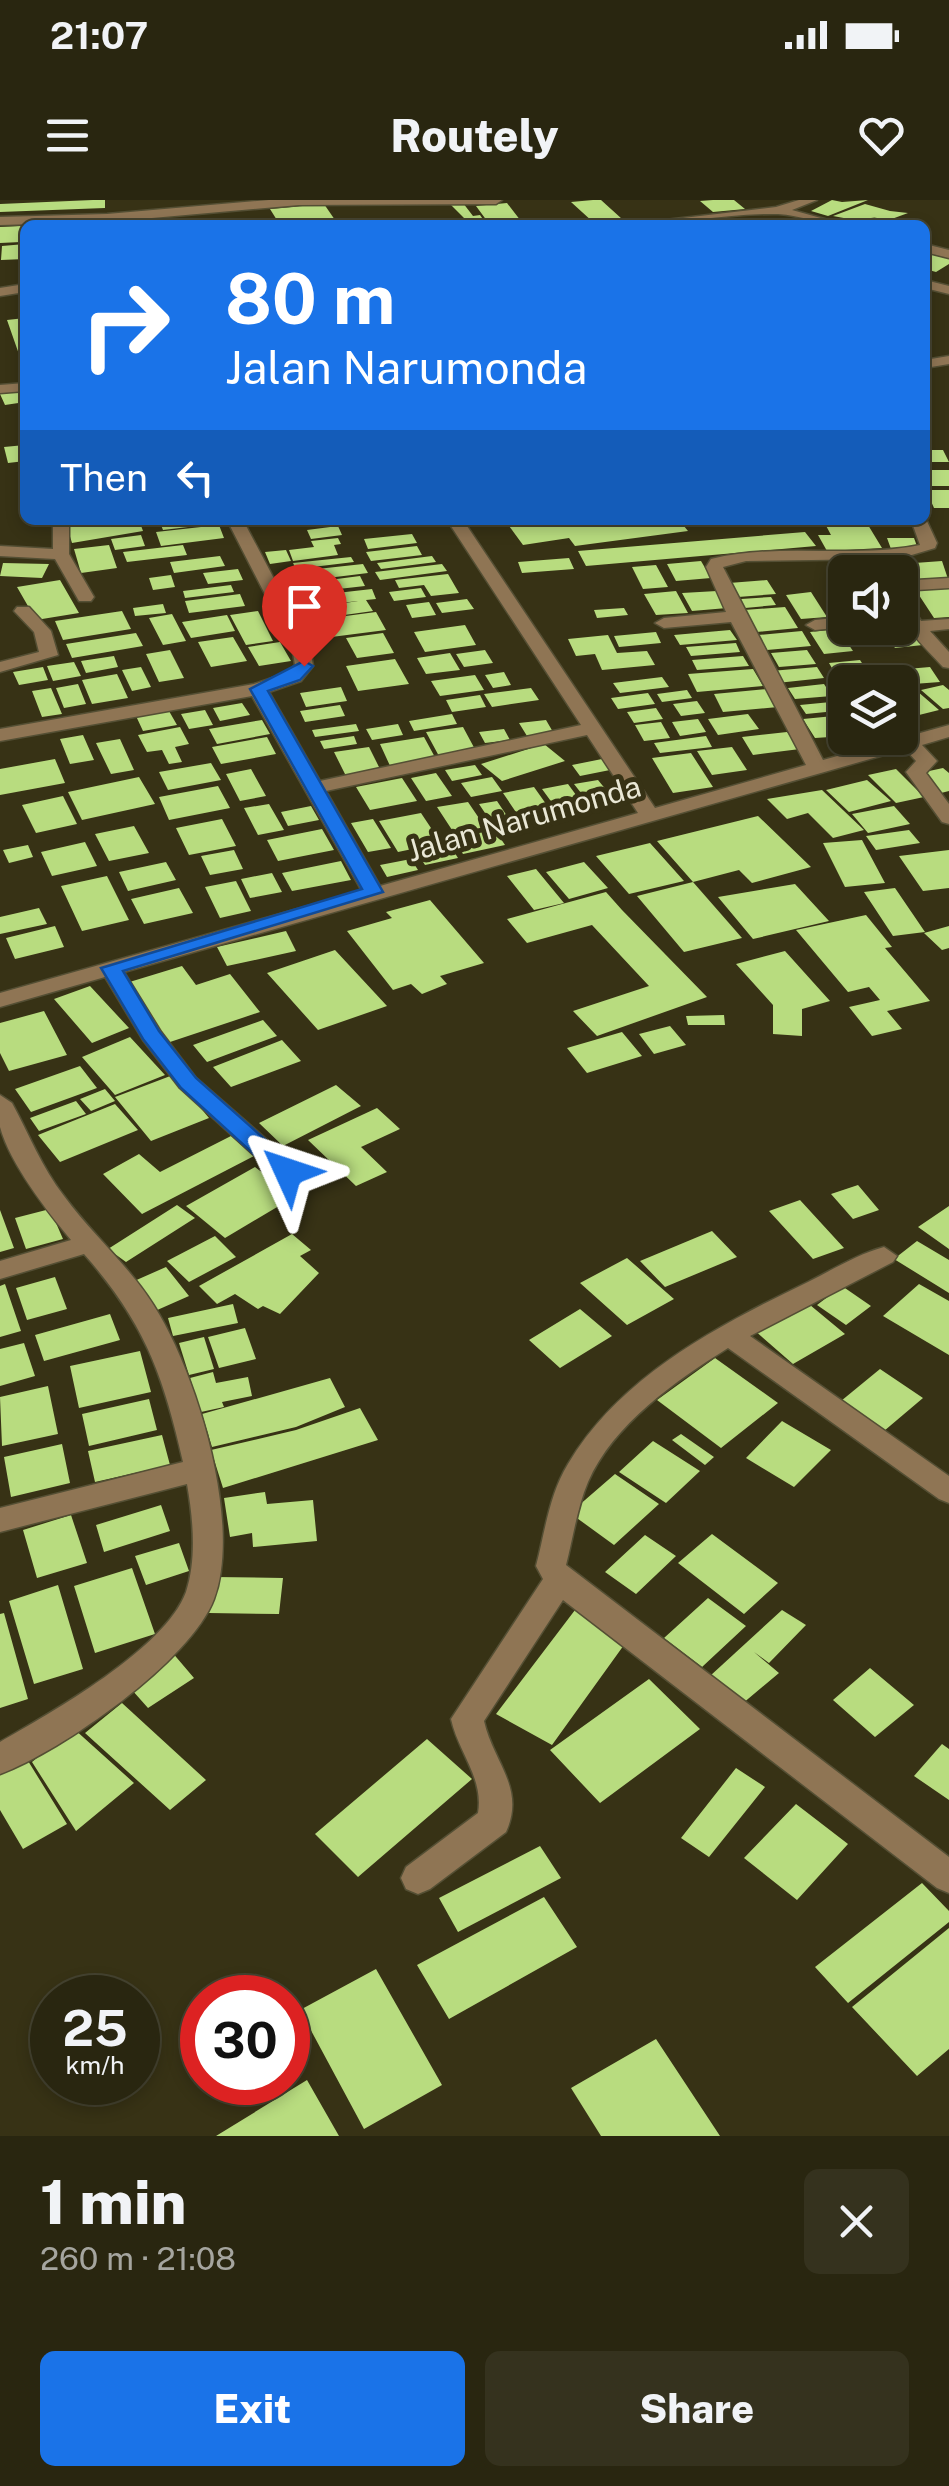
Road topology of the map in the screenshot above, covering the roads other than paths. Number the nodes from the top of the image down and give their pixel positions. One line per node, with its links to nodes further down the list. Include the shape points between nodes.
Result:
1 (496, 200): 5 (street, via 299,200)
2 (758, 200): 4 (street)
3 (811, 200): 4 (street)
4 (791, 208): 6 (street); 7 (street)
5 (117, 220)
6 (720, 220)
7 (826, 220)
8 (61, 525): 13 (street)
9 (238, 525): 29 (street, via 301,647 304,666)
10 (458, 525): 30 (street)
11 (921, 525): 14 (street, via 928,548)
12 (0, 550): 13 (street)
13 (61, 554): 18 (street)
14 (910, 555)
15 (828, 560): 20 (street, via 746,556 717,563)
16 (949, 583): 17 (street)
17 (918, 585)
18 (85, 597)
19 (23, 611): 28 (street, via 42,632 49,654)
20 (737, 616): 22 (street); 36 (street)
21 (918, 618): 25 (street)
22 (664, 623)
23 (828, 623): 24 (street)
24 (815, 624)
25 (949, 624)
26 (918, 629): 27 (street)
27 (949, 663)
28 (0, 667)
29 (258, 689): 32 (street); 37 (street)
30 (592, 728): 37 (street); 38 (street)
31 (949, 731): 33 (street, Jalan Narumonda)
32 (0, 735)
33 (918, 740)
34 (918, 752): 39 (street, via 927,761 916,772)
35 (861, 755): 36 (street, Jalan Narumonda)
36 (817, 767): 38 (street, Jalan Narumonda)
37 (314, 788): 40 (street)
38 (649, 814): 40 (street, Jalan Narumonda)
39 (949, 818)
40 (373, 892): 41 (street, Jalan Narumonda)
41 (111, 968): 42 (street, Jalan Narumonda); 44 (street, via 188,1083)
42 (0, 1000)
43 (0, 1103): 45 (street, via 52,1198)
44 (288, 1172)
45 (88, 1244): 47 (street); 49 (street, via 149,1318)
46 (884, 1256): 48 (street)
47 (0, 1270)
48 (731, 1336): 50 (street); 52 (street, via 618,1415 577,1473 550,1566)
49 (200, 1469): 51 (street); 53 (street, via 208,1572 177,1631 108,1690)
50 (949, 1492)
51 (0, 1520)
52 (560, 1580): 54 (street); 55 (street, via 467,1719 469,1736 499,1784 494,1820)
53 (0, 1759)
54 (949, 1877)
55 (418, 1878)

